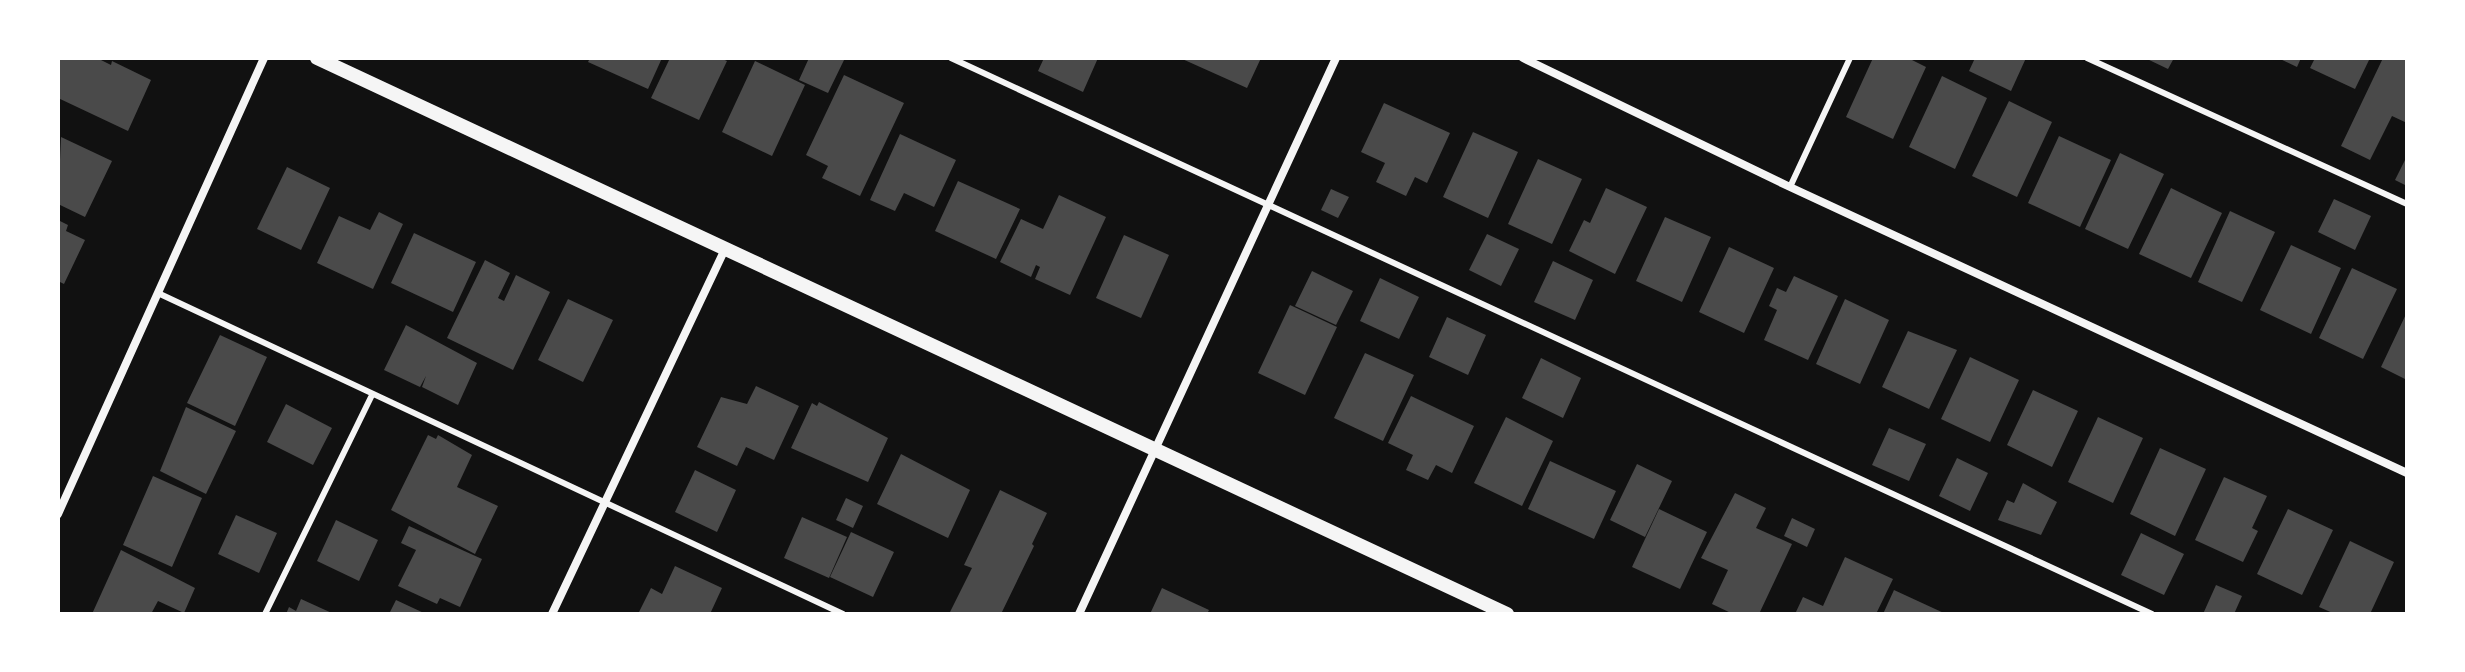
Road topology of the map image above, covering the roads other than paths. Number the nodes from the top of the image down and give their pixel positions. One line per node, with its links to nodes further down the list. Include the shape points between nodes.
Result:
1 (264, 58): 12 (street)
2 (317, 58): 11 (street)
3 (951, 58): 9 (lane)
4 (1336, 58): 9 (street)
5 (1523, 58): 8 (street)
6 (1850, 58): 8 (lane)
7 (2087, 58): 10 (lane)
8 (1790, 187): 15 (street)
9 (1268, 204): 14 (street); 25 (lane)
10 (2407, 204)
11 (725, 249): 14 (street); 16 (street)
12 (160, 294): 13 (lane); 17 (street)
13 (372, 395): 16 (lane); 19 (lane)
14 (1155, 449): 23 (street); 24 (street)
15 (2407, 473)
16 (605, 505): 18 (lane); 20 (street)
17 (58, 514)
18 (821, 604): 21 (lane); 22 (lane)
19 (265, 614)
20 (552, 614)
21 (816, 614)
22 (843, 614)
23 (1079, 614)
24 (1507, 614)
25 (2152, 614)

